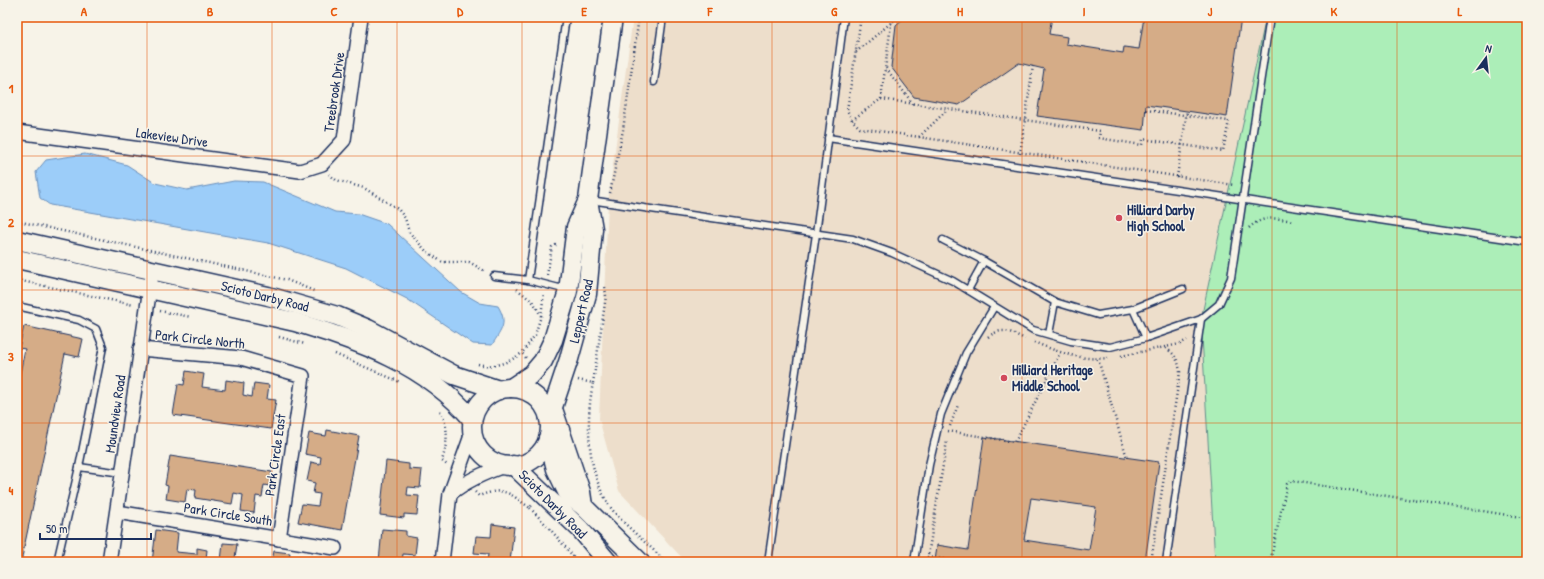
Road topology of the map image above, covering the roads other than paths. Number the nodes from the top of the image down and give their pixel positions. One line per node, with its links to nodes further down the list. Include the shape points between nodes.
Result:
1 (361, 17): 10 (street, Treebrook Drive, via 344,140)
2 (566, 17): 21 (lane)
3 (613, 17): 11 (main road, Leppert Road)
4 (663, 17): 7 (lane)
5 (844, 17): 9 (lane)
6 (1270, 17): 12 (lane)
7 (654, 82)
8 (17, 132): 10 (street, Lakeview Drive, via 300,171)
9 (828, 138): 12 (lane); 13 (lane)
10 (322, 164)
11 (588, 200): 13 (lane); 25 (main road, Leppert Road, via 576,227); 36 (main road, Leppert Road, via 593,229 587,294)
12 (1242, 200): 16 (lane); 30 (lane, via 1231,278 1219,304)
13 (816, 234): 24 (lane, via 853,239 892,253); 52 (lane)
14 (17, 240): 19 (main road, Scioto Darby Road)
15 (943, 240): 18 (lane)
16 (1527, 242)
17 (17, 259): 22 (main road, Scioto Darby Road)
18 (984, 261): 24 (lane); 26 (lane)
19 (152, 271): 22 (street, Moundview Road); 35 (main road, Scioto Darby Road, via 268,296 331,314 368,329 454,375)
20 (494, 276): 21 (lane)
21 (528, 280): 25 (lane)
22 (150, 289): 33 (street, Moundview Road); 37 (main road, Scioto Darby Road, via 295,322 382,352 419,372 447,393)
23 (1183, 289): 29 (lane)
24 (968, 290): 28 (lane)
25 (568, 291): 35 (main road, Leppert Road, via 553,340 543,361 532,374)
26 (1055, 302): 29 (lane, via 1098,315); 31 (lane)
27 (17, 306): 40 (lane, via 79,320 96,329 103,347)
28 (994, 307): 31 (lane, via 1033,330); 53 (lane, via 966,353 941,414 929,465)
29 (1133, 309): 32 (lane)
30 (1201, 319): 32 (lane); 54 (lane)
31 (1049, 334): 32 (lane, via 1070,341 1110,347)
32 (1146, 338)
33 (140, 349): 34 (street, Park Circle North, via 241,358); 41 (street, Moundview Road)
34 (303, 376): 45 (street, Park Circle East)
35 (505, 389): 36 (main road, via 519,389 536,397); 37 (main road, via 484,398 476,408)
36 (551, 413): 38 (main road); 43 (main road, via 581,492)
37 (472, 426): 39 (main road, via 475,443 483,454 494,462); 42 (street)
38 (548, 438): 39 (main road, via 542,450 532,459 520,465); 43 (main road, Scioto Darby Road, via 556,469 569,496)
39 (510, 465): 42 (street, via 474,478); 50 (main road, Scioto Darby Road, via 580,530)
40 (79, 467): 41 (lane); 47 (lane)
41 (122, 473): 44 (street, Moundview Road)
42 (450, 494): 49 (street)
43 (583, 506): 51 (main road, Scioto Darby Road)
44 (117, 512): 45 (street, Park Circle South); 48 (street, Moundview Road)
45 (279, 539): 46 (street, Park Circle South)
46 (335, 548)
47 (57, 562)
48 (110, 562)
49 (442, 562)
50 (608, 562)
51 (640, 562)
52 (768, 562)
53 (914, 562)
54 (1166, 562)

